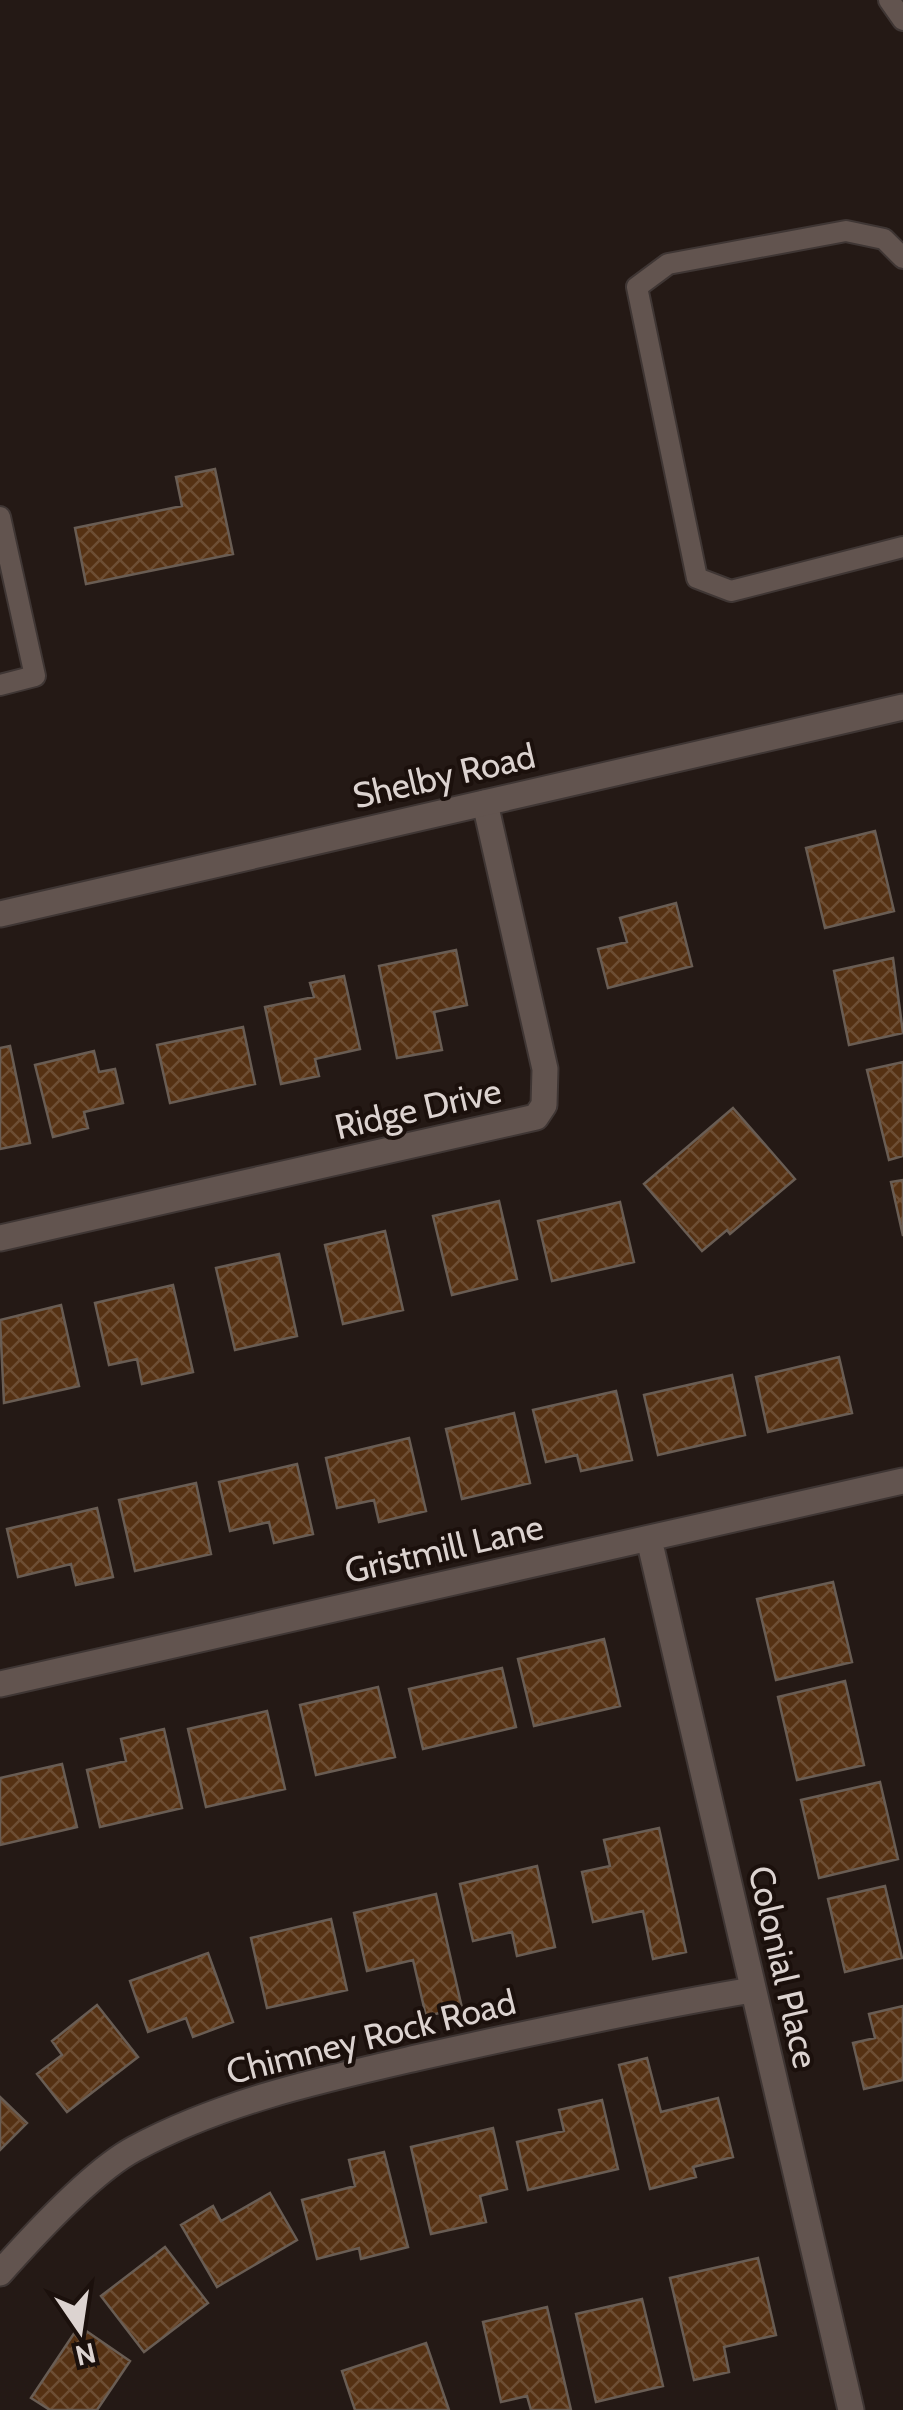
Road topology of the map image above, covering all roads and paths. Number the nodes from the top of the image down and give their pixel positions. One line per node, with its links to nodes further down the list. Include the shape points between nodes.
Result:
1 (889, 0): 2 (lane)
2 (903, 20)
3 (903, 258): 5 (lane, via 884,239 846,231 668,264 637,287 697,578 731,591)
4 (0, 517): 6 (lane, via 35,676)
5 (903, 548)
6 (0, 685)
7 (903, 707): 8 (street, Shelby Road)
8 (485, 803): 9 (street, Shelby Road); 10 (street, Ridge Drive, via 544,1069 544,1105 536,1117)
9 (0, 914)
10 (0, 1238)
11 (903, 1480): 12 (street, Gristmill Lane)
12 (649, 1539): 13 (street, Gristmill Lane); 14 (street, Colonial Place)
13 (0, 1684)
14 (752, 1990): 15 (street, Chimney Rock Road, via 606,2014 295,2086 200,2119 130,2150); 16 (street, Colonial Place)
15 (0, 2273)
16 (852, 2410)

